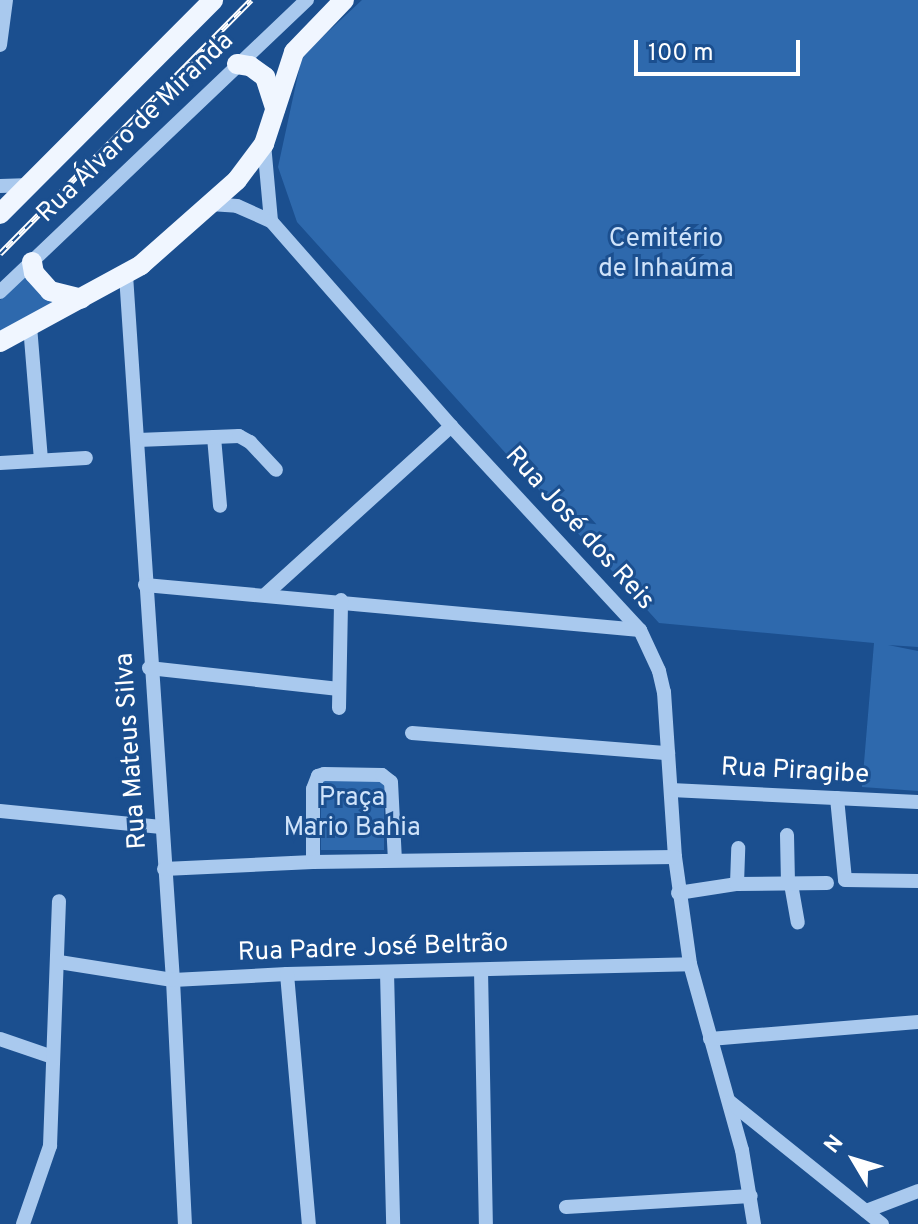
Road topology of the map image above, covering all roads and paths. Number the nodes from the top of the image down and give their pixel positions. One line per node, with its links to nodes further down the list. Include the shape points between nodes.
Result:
1 (6, 0): 5 (street)
2 (213, 0): 9 (main road)
3 (307, 0): 6 (street, Rua Álvaro de Miranda)
4 (344, 0): 7 (main road, via 294,52)
5 (0, 45)
6 (237, 64): 7 (main road, via 265,77); 14 (street, Rua Álvaro de Miranda)
7 (275, 108): 8 (main road)
8 (264, 144): 11 (main road, via 237,180); 13 (street)
9 (31, 185): 10 (street); 12 (main road)
10 (0, 186)
11 (210, 204): 13 (street, Rua José dos Reis, via 237,206); 15 (main road)
12 (0, 214)
13 (271, 221): 20 (street, Rua José dos Reis)
14 (32, 262): 16 (street, Rua Álvaro de Miranda); 17 (main road, via 34,273 50,291)
15 (126, 275): 17 (main road); 22 (street, Rua Mateus Silva)
16 (0, 292)
17 (81, 299): 18 (main road)
18 (30, 326): 19 (main road); 24 (street)
19 (0, 342)
20 (451, 426): 29 (street); 31 (street, Rua José dos Reis)
21 (214, 437): 22 (street); 26 (street, via 244,438); 27 (street)
22 (138, 440): 28 (street, Rua Mateus Silva)
23 (86, 458): 24 (street)
24 (41, 459): 25 (street)
25 (0, 463)
26 (276, 470)
27 (220, 506)
28 (145, 585): 29 (street); 32 (street, Rua Mateus Silva)
29 (266, 594): 30 (street)
30 (341, 600): 31 (street); 33 (street)
31 (640, 630): 36 (street, Rua José dos Reis, via 664,692)
32 (149, 668): 33 (street); 41 (street, Rua Mateus Silva)
33 (339, 689): 34 (street)
34 (339, 708)
35 (412, 733): 36 (street)
36 (668, 753): 37 (street, Rua José dos Reis)
37 (671, 790): 38 (street, Rua Piragibe); 44 (street, Rua José dos Reis)
38 (837, 798): 39 (street, Rua Piragibe); 48 (street, via 845,880)
39 (918, 802)
40 (0, 811): 41 (street)
41 (161, 827): 47 (street, Rua Mateus Silva)
42 (787, 835): 51 (street)
43 (738, 848): 50 (street)
44 (675, 857): 45 (street); 52 (street, Rua José dos Reis)
45 (395, 860): 46 (street); 46 (street, via 387,777 324,774 313,789)
46 (313, 862): 47 (street)
47 (164, 869): 60 (street, Rua Mateus Silva)
48 (918, 881)
49 (827, 883): 51 (street)
50 (737, 884): 51 (street); 52 (street)
51 (790, 884): 54 (street)
52 (678, 893): 56 (street, Rua José dos Reis)
53 (59, 901): 55 (street)
54 (798, 922)
55 (59, 962): 60 (street, Rua Padre José Beltrão); 64 (street)
56 (690, 964): 57 (street, Rua Padre José Beltrão); 63 (street, Rua José dos Reis)
57 (481, 970): 58 (street, Rua Padre José Beltrão); 74 (street)
58 (387, 972): 59 (street, Rua Padre José Beltrão); 73 (street)
59 (287, 974): 60 (street, Rua Padre José Beltrão); 72 (street)
60 (173, 980): 71 (street, Rua Mateus Silva)
61 (918, 1022): 63 (street)
62 (0, 1039): 64 (street)
63 (710, 1039): 65 (street, Rua José dos Reis)
64 (53, 1057): 70 (street, via 50,1146)
65 (730, 1102): 67 (street, Rua José dos Reis); 69 (street)
66 (918, 1191): 69 (street)
67 (751, 1196): 68 (street); 75 (street, Rua José dos Reis)
68 (566, 1207)
69 (866, 1211): 76 (street)
70 (23, 1224)
71 (185, 1224)
72 (309, 1224)
73 (393, 1224)
74 (486, 1224)
75 (754, 1224)
76 (882, 1224)

